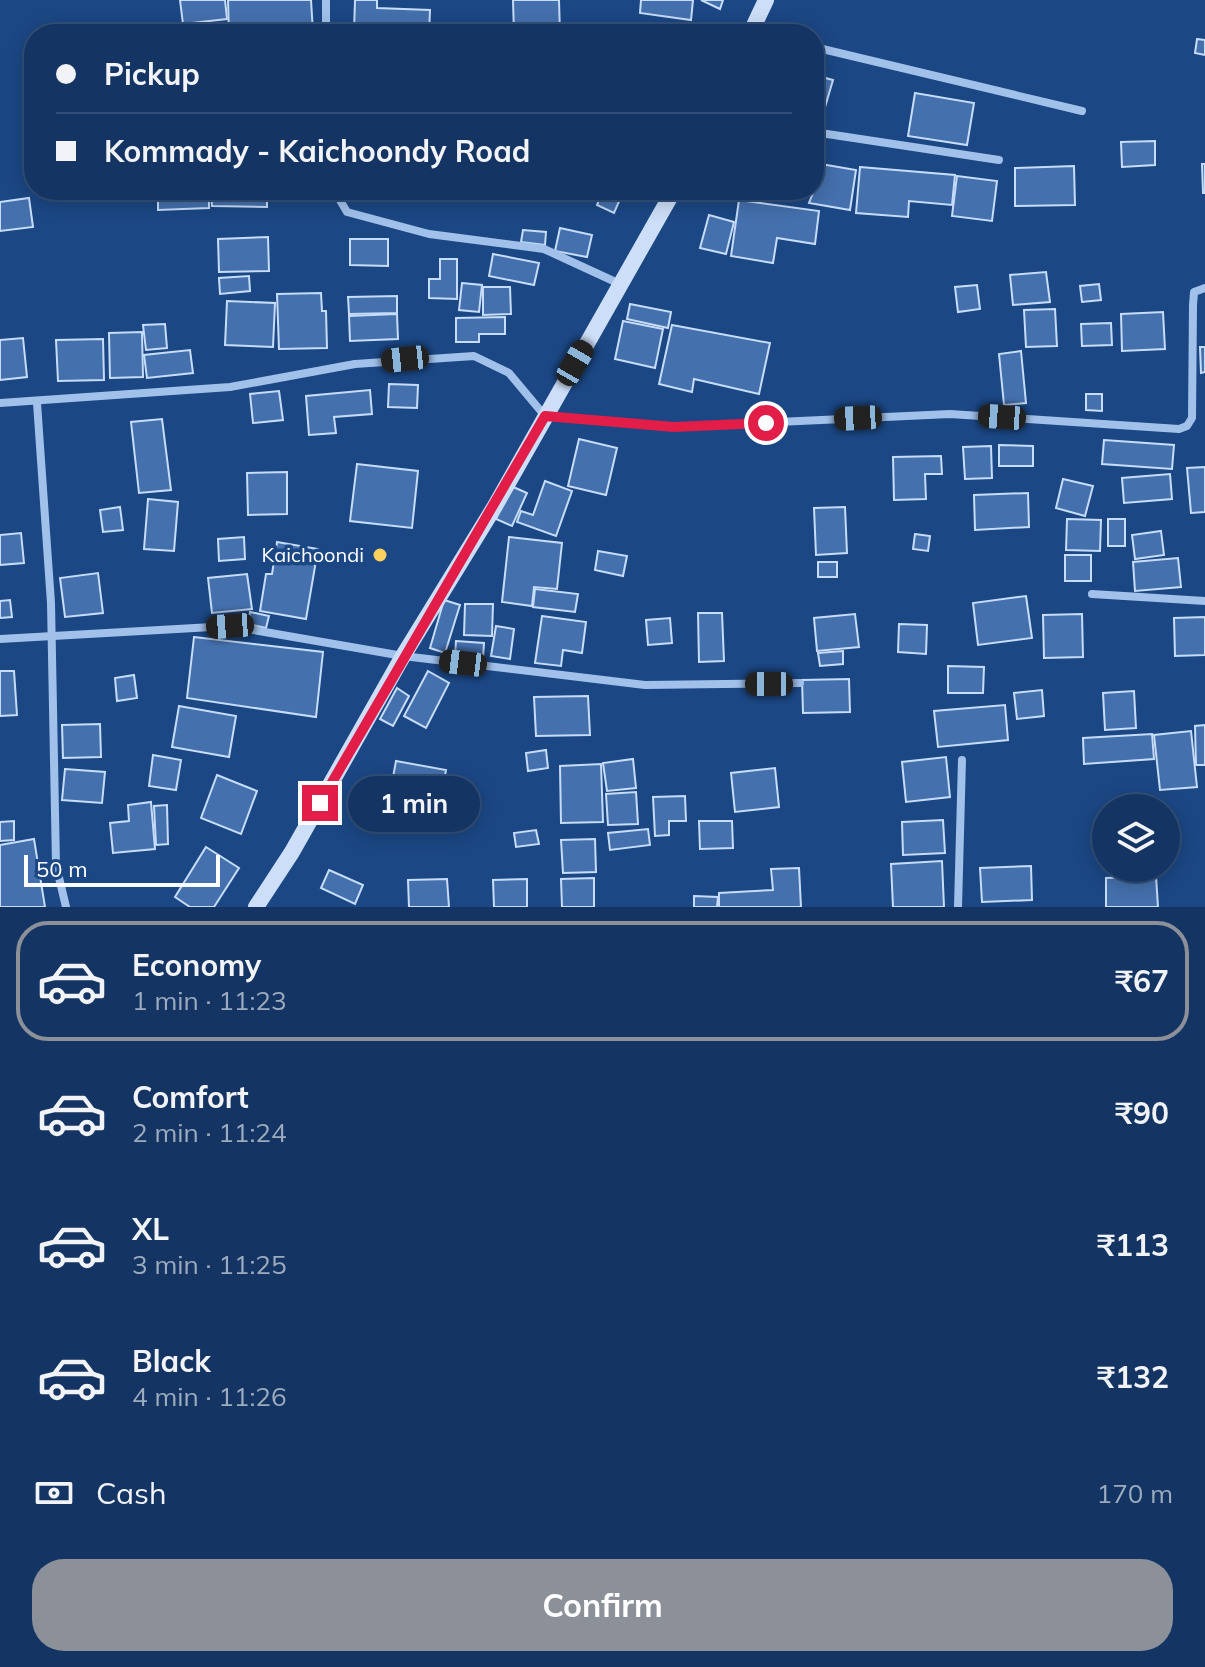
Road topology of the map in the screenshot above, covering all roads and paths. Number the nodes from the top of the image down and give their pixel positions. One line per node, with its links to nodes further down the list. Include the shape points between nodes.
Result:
1 (326, 0): 3 (street)
2 (766, 0): 4 (main road)
3 (326, 24)
4 (757, 24)
5 (824, 49): 6 (street)
6 (1082, 111)
7 (824, 134): 8 (street)
8 (999, 160)
9 (340, 200): 11 (street, via 347,212 429,234 544,249)
10 (668, 200): 11 (main road)
11 (620, 284): 15 (main road)
12 (1205, 288): 15 (street, via 1194,292 1192,418 1179,429 950,414 674,427)
13 (0, 403): 14 (street)
14 (37, 403): 15 (street, via 230,387 355,364 474,356 509,373); 18 (street)
15 (545, 416): 20 (main road)
16 (1092, 594): 17 (street)
17 (1205, 601)
18 (52, 638): 19 (street); 20 (street, via 230,626); 23 (street, via 56,865)
19 (0, 639)
20 (403, 656): 21 (street, via 645,685); 24 (main road)
21 (800, 683)
22 (962, 760): 25 (street)
23 (66, 907)
24 (256, 907)
25 (958, 907)

